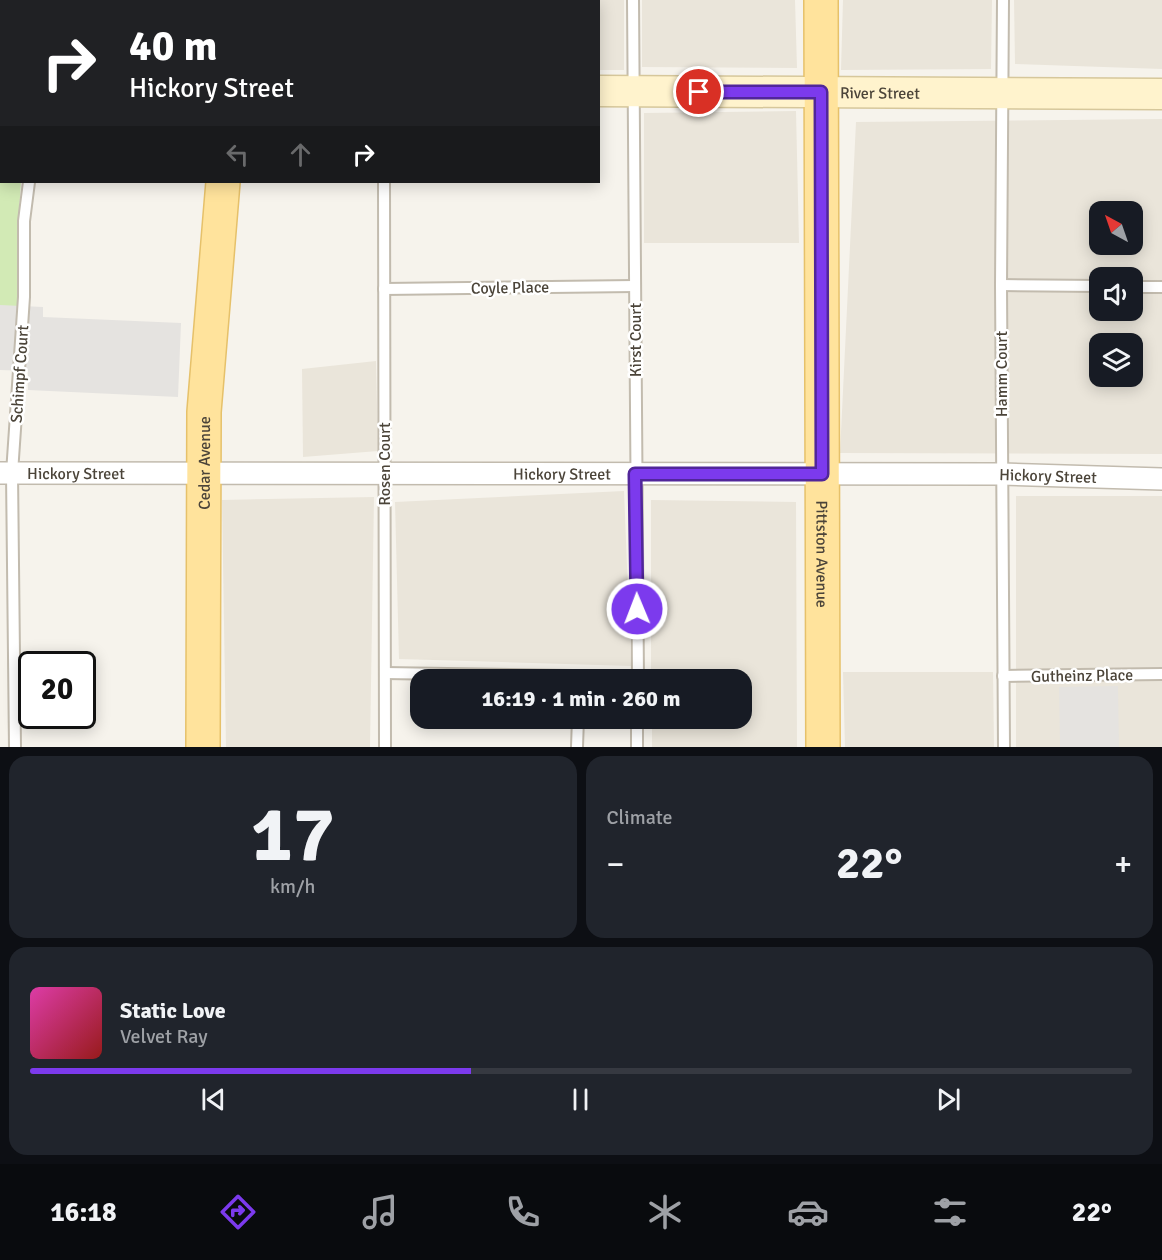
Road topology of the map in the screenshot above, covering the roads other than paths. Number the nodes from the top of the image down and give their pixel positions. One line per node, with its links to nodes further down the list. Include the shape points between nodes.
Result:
1 (633, 0): 5 (lane, Kirst Court)
2 (821, 0): 6 (main road, Pittston Avenue)
3 (1003, 0): 7 (lane, Hamm Court)
4 (600, 91): 5 (main road, River Street)
5 (632, 91): 6 (main road, River Street); 13 (lane, Kirst Court)
6 (821, 92): 7 (main road, River Street); 22 (main road, Pittston Avenue)
7 (1002, 92): 8 (main road, River Street); 12 (lane, Hamm Court)
8 (1162, 94)
9 (29, 183): 18 (lane, Schimpf Court, via 24,221 24,297)
10 (223, 183): 19 (main road, Cedar Avenue, via 208,351)
11 (384, 183): 17 (lane, Rosen Court)
12 (1001, 285): 14 (lane); 23 (lane, Hamm Court)
13 (635, 286): 17 (lane, Coyle Place); 21 (lane, Kirst Court)
14 (1089, 286)
15 (1143, 287): 16 (lane)
16 (1162, 287)
17 (384, 289): 20 (lane, Rosen Court)
18 (6, 473): 19 (street, Hickory Street); 32 (lane, Schimpf Court)
19 (203, 473): 20 (street, Hickory Street); 33 (main road, Cedar Avenue)
20 (384, 473): 21 (street, Hickory Street); 26 (lane, Rosen Court)
21 (635, 474): 22 (street, Hickory Street); 25 (lane, Kirst Court)
22 (822, 474): 23 (street, Hickory Street); 37 (main road, Pittston Avenue)
23 (1002, 474): 24 (street, Hickory Street); 29 (lane, Hamm Court)
24 (1162, 479)
25 (638, 669)
26 (385, 673): 27 (lane); 34 (lane, Rosen Court)
27 (410, 674)
28 (1162, 674): 29 (lane, Gutheinz Place)
29 (1003, 676): 38 (lane, Hamm Court)
30 (578, 729): 35 (lane)
31 (637, 729): 36 (lane)
32 (15, 747)
33 (202, 747)
34 (385, 747)
35 (577, 747)
36 (637, 747)
37 (823, 747)
38 (1004, 747)

